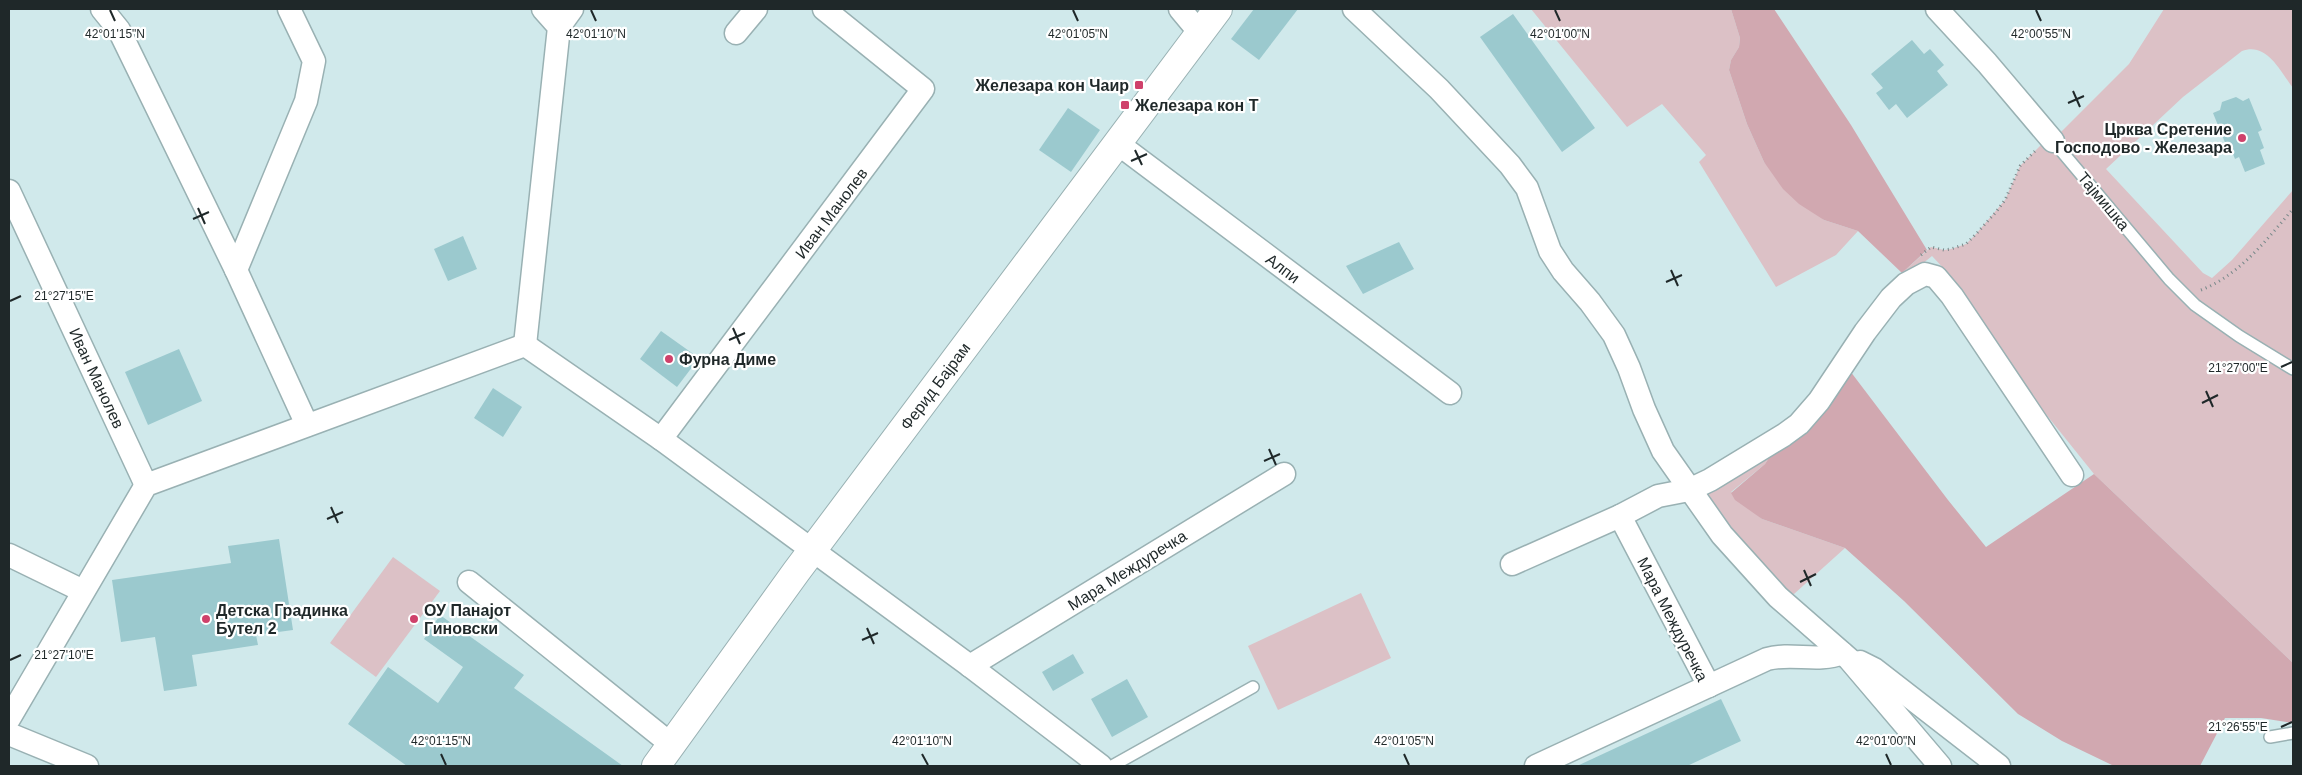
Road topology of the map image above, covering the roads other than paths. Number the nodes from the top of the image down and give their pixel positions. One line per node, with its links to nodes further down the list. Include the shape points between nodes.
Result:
1 (102, 9): 17 (street, via 119,30)
2 (289, 9): 17 (street, via 314,61 306,101)
3 (543, 9): 11 (street)
4 (572, 9): 11 (street)
5 (756, 9): 12 (street)
6 (824, 9): 22 (street, Иван Манолев, via 923,90)
7 (1180, 9): 13 (street)
8 (1218, 9): 13 (street, Ферид Бајрам)
9 (1354, 9): 26 (street, via 1439,89 1510,165 1527,188 1550,251 1614,335 1663,451)
10 (1937, 9): 14 (street, Тајмишка)
11 (559, 27): 18 (street)
12 (736, 33)
13 (1200, 33): 15 (street, Ферид Бајрам)
14 (2051, 139): 19 (lane, Тајмишка, via 2184,294 2214,320)
15 (1116, 143): 20 (street, Алпи); 28 (street, Ферид Бајрам)
16 (9, 191): 25 (street, Иван Манолев)
17 (236, 270): 21 (street)
18 (525, 345): 21 (street); 22 (street)
19 (2293, 369)
20 (1450, 393)
21 (307, 426): 25 (street)
22 (661, 438): 28 (street)
23 (1284, 474): 34 (street, Мара Междуречка)
24 (2072, 475): 26 (street, via 1952,296 1936,277 1925,274 1906,284 1891,298 1819,401 1799,424 1729,469)
25 (146, 485): 32 (street)
26 (1689, 490): 27 (street, via 1658,496); 33 (street, via 1753,571)
27 (1620, 516): 30 (street); 35 (street, Мара Междуречка)
28 (812, 551): 34 (street); 41 (street, Ферид Бајрам)
29 (9, 555): 32 (street)
30 (1512, 564)
31 (469, 582): 41 (street)
32 (83, 591): 37 (street)
33 (1845, 656): 35 (street, via 1779,656); 47 (street); 48 (street, via 1874,669)
34 (970, 666): 44 (street)
35 (1709, 686): 46 (street, Мара Междуречка)
36 (1253, 687): 45 (lane)
37 (9, 718)
38 (2293, 733): 40 (lane)
39 (9, 734): 42 (street)
40 (2270, 737)
41 (672, 745): 43 (street, Ферид Бајрам)
42 (87, 766)
43 (656, 766)
44 (1101, 766)
45 (1112, 766)
46 (1536, 766)
47 (1940, 766)
48 (1999, 766)

